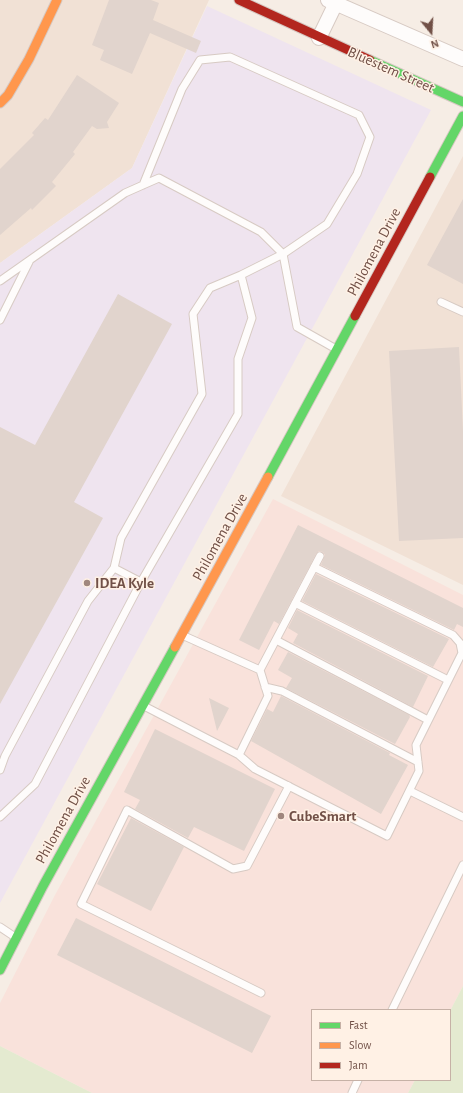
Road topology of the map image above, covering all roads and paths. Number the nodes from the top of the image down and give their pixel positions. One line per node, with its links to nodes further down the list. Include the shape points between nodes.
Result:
1 (57, 0): 7 (street, via 29,59 8,95)
2 (239, 0): 4 (street, Bluestem Street)
3 (334, 1): 4 (street); 5 (street)
4 (319, 38): 6 (street, Bluestem Street)
5 (463, 59)
6 (463, 102)
7 (0, 103)
8 (463, 116): 17 (street, Philomena Drive)
9 (143, 185): 10 (lane, via 159,178 261,232); 10 (lane, via 182,89 200,60 230,57 359,115 370,137 357,174 327,224); 11 (lane, via 125,193)
10 (284, 254): 12 (lane); 17 (lane, via 297,327)
11 (30, 260): 13 (lane); 16 (lane)
12 (241, 275): 20 (lane, via 210,288 193,314 202,394 121,538); 21 (lane, via 252,318 238,359 238,414)
13 (0, 281)
14 (441, 302): 15 (lane)
15 (463, 312)
16 (0, 320)
17 (337, 350): 23 (street, Philomena Drive)
18 (320, 556): 19 (lane)
19 (314, 567): 22 (lane); 26 (lane, via 453,635 460,643 462,653)
20 (114, 568): 21 (lane); 32 (lane, via 88,601 5,756)
21 (141, 582): 35 (lane, via 35,784)
22 (296, 603): 24 (lane); 26 (lane)
23 (181, 635): 25 (lane); 28 (street, Philomena Drive)
24 (276, 640): 25 (lane); 29 (lane)
25 (260, 670): 27 (lane)
26 (448, 680): 29 (lane)
27 (265, 686): 30 (lane, via 268,696); 31 (lane, via 282,691)
28 (142, 706): 30 (lane); 39 (street, Philomena Drive)
29 (428, 720): 31 (lane, via 416,745)
30 (239, 754): 33 (lane, via 255,769)
31 (418, 762): 34 (lane, via 419,771)
32 (0, 770)
33 (289, 786): 34 (lane, via 387,836); 41 (lane, via 247,866 233,869 127,810 82,904)
34 (410, 791): 36 (lane)
35 (0, 817)
36 (463, 817)
37 (463, 865): 42 (lane)
38 (0, 927): 39 (lane)
39 (16, 938): 40 (street, Philomena Drive)
40 (0, 970)
41 (261, 993)
42 (392, 1009)
43 (358, 1081): 44 (lane)
44 (352, 1093)

